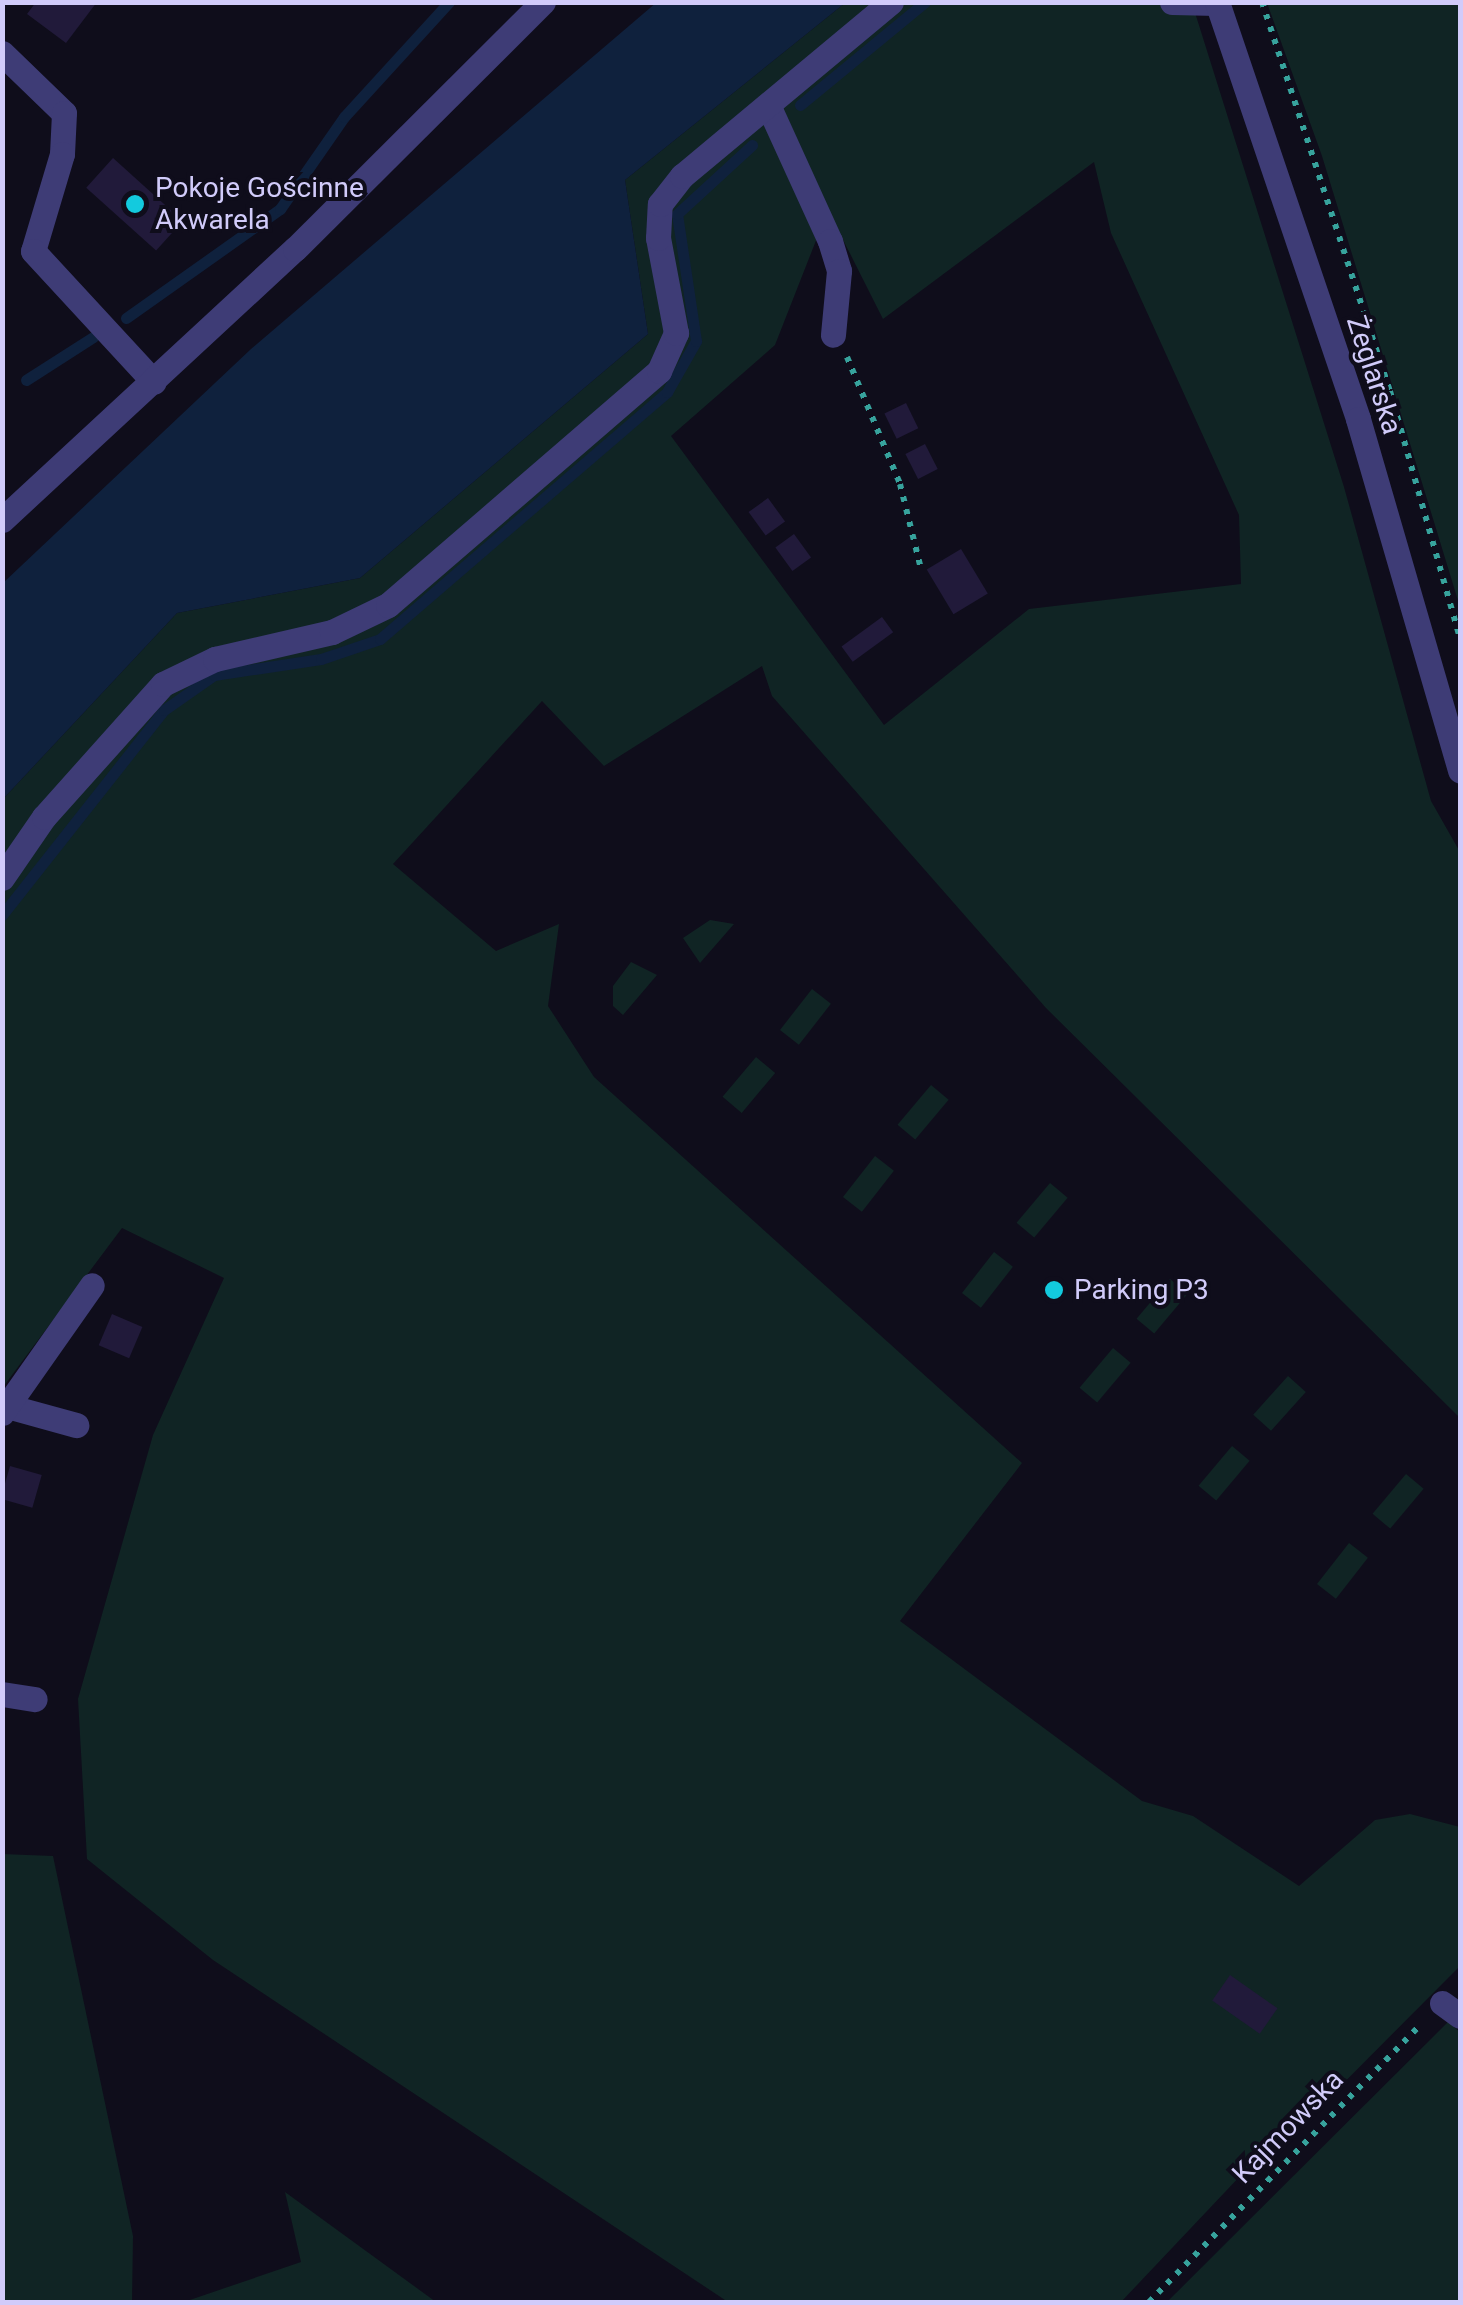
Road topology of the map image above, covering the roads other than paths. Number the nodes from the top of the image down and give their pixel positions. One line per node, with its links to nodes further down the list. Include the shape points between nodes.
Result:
1 (542, 2): 8 (street)
2 (891, 2): 6 (street)
3 (1172, 2): 4 (street)
4 (1217, 3): 10 (street, Żeglarska)
5 (2, 53): 8 (street, via 55,96 64,113 62,154 34,251)
6 (768, 105): 7 (street, via 834,256); 12 (street, via 660,204 658,238 676,333 659,371 388,605 332,632 214,658 163,684 56,802)
7 (833, 335)
8 (154, 382): 9 (street)
9 (2, 520)
10 (1450, 704): 11 (street, Żeglarska)
11 (1460, 770)
12 (2, 878)
13 (92, 1285): 14 (street)
14 (5, 1410): 15 (street)
15 (76, 1425)
16 (2, 1694): 17 (street)
17 (35, 1698)

